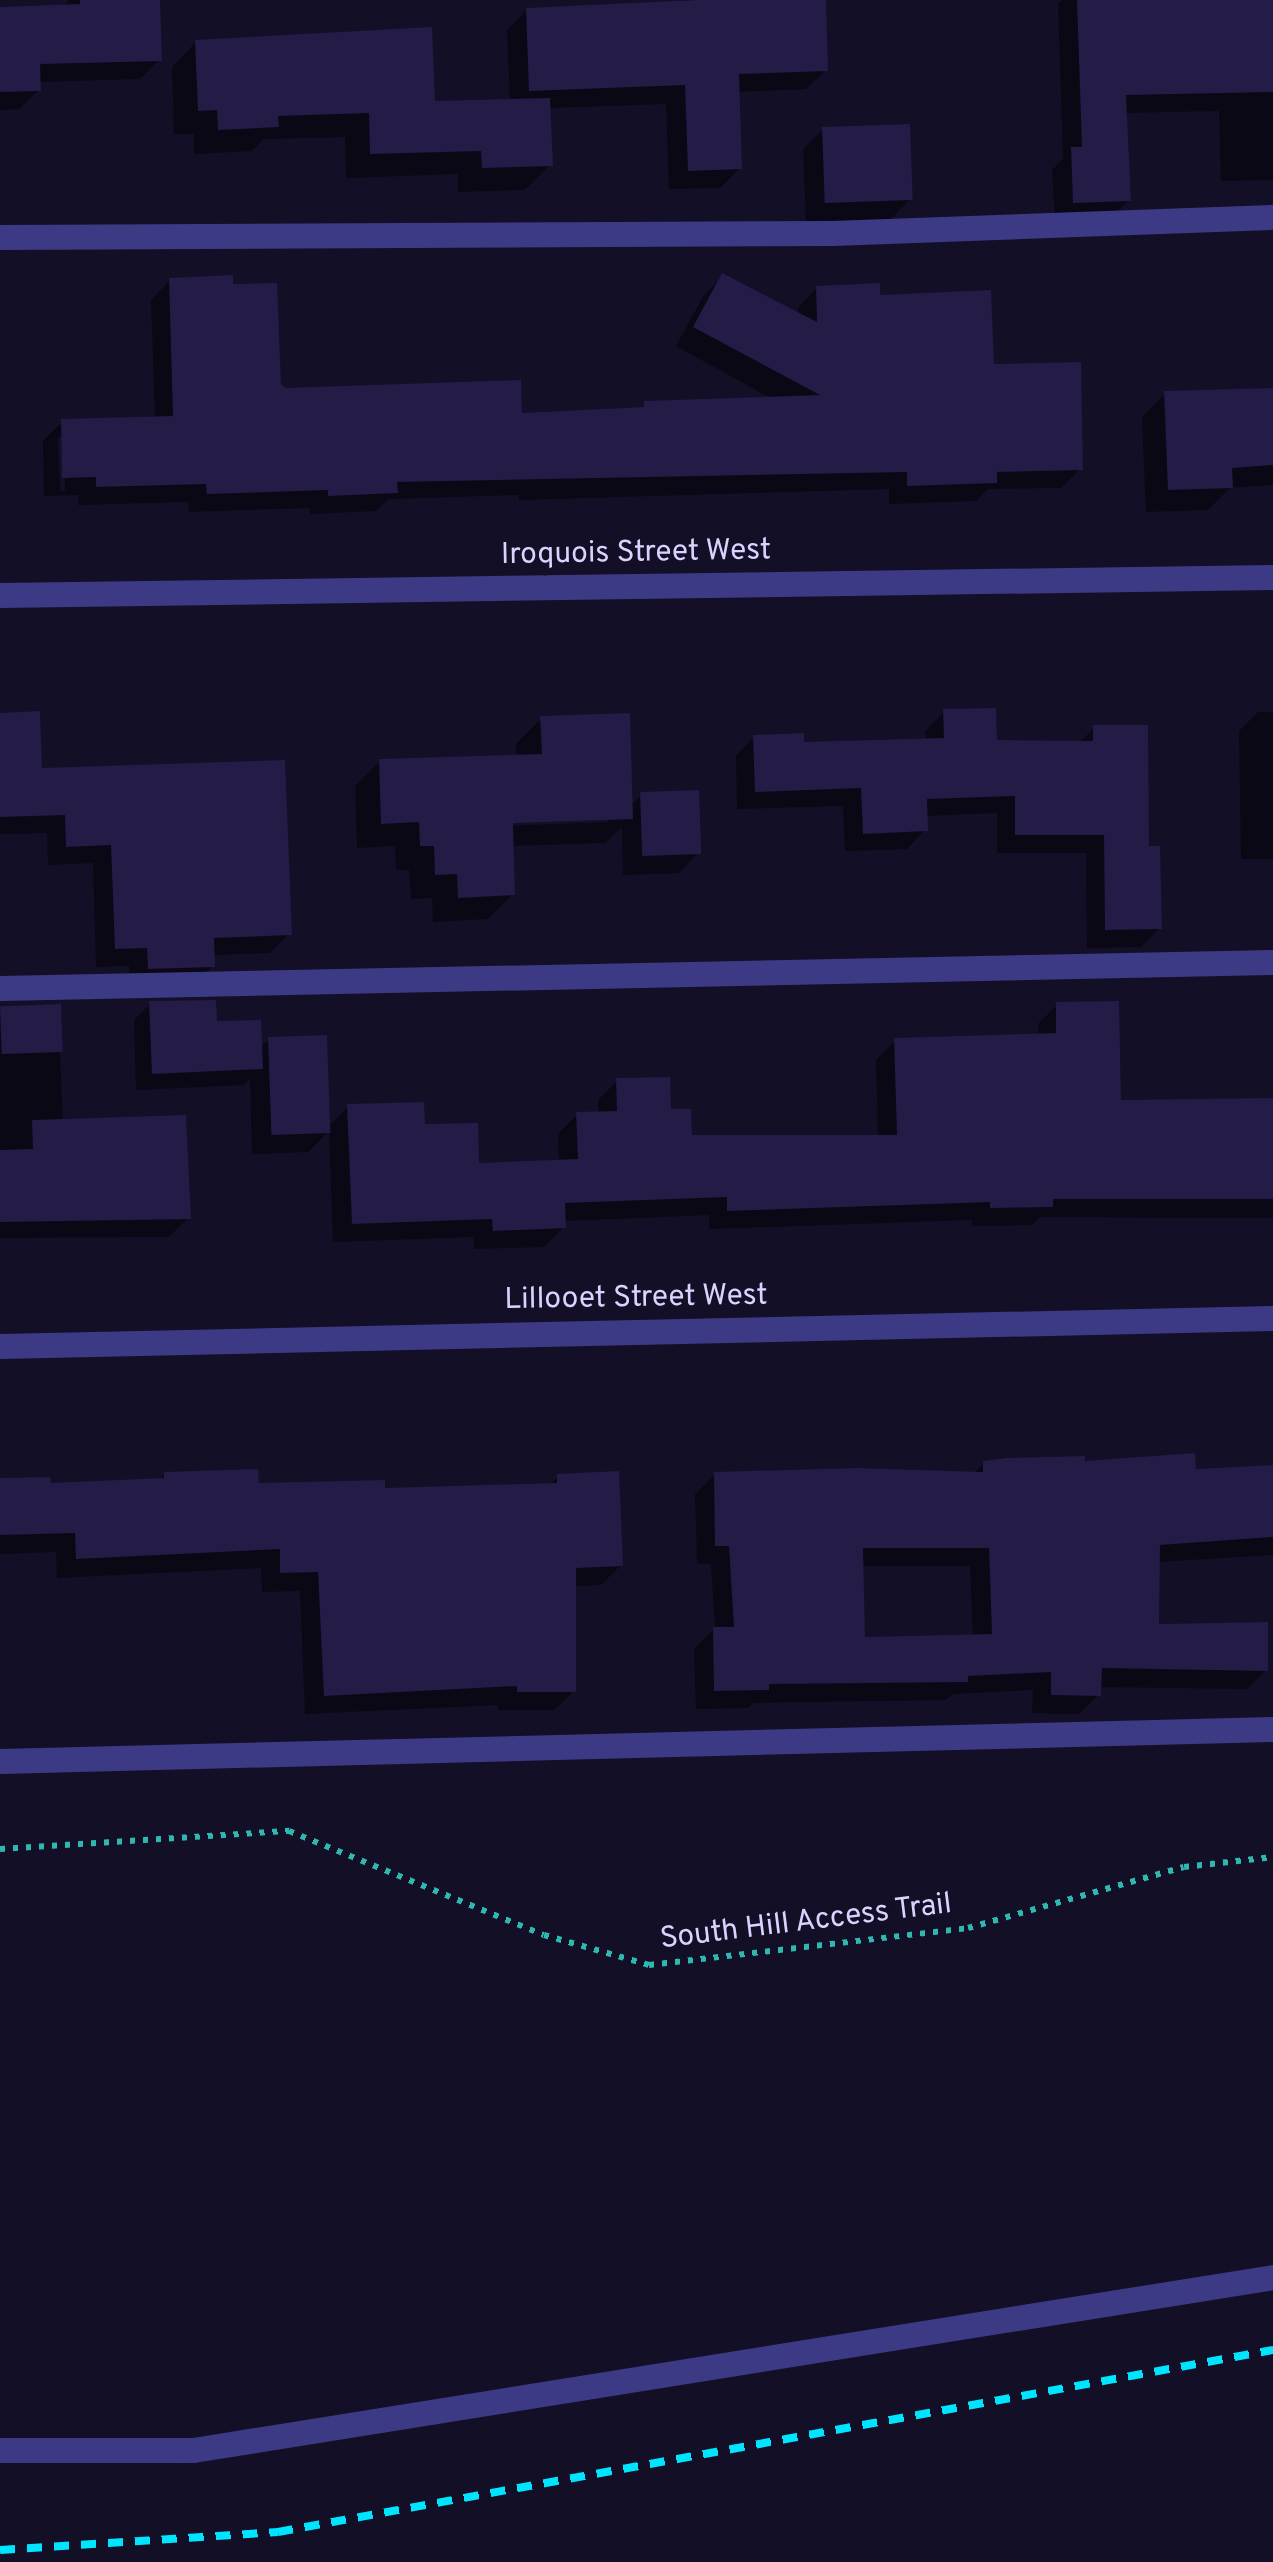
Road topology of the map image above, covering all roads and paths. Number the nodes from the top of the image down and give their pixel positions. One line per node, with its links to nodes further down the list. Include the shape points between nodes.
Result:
1 (1273, 217): 2 (street, via 832,233)
2 (0, 237)
3 (1273, 577): 4 (street, Iroquois Street West)
4 (0, 595)
5 (1273, 962): 6 (street)
6 (0, 988)
7 (1273, 1318): 8 (street, Lillooet Street West)
8 (0, 1346)
9 (1273, 1729): 10 (street)
10 (0, 1761)
11 (0, 1849): 12 (path, South Hill Access Trail, via 289,1831 544,1935 648,1965 968,1928 1184,1867)
12 (1273, 1857)
13 (1273, 2277): 14 (street, via 193,2450)
14 (0, 2450)

